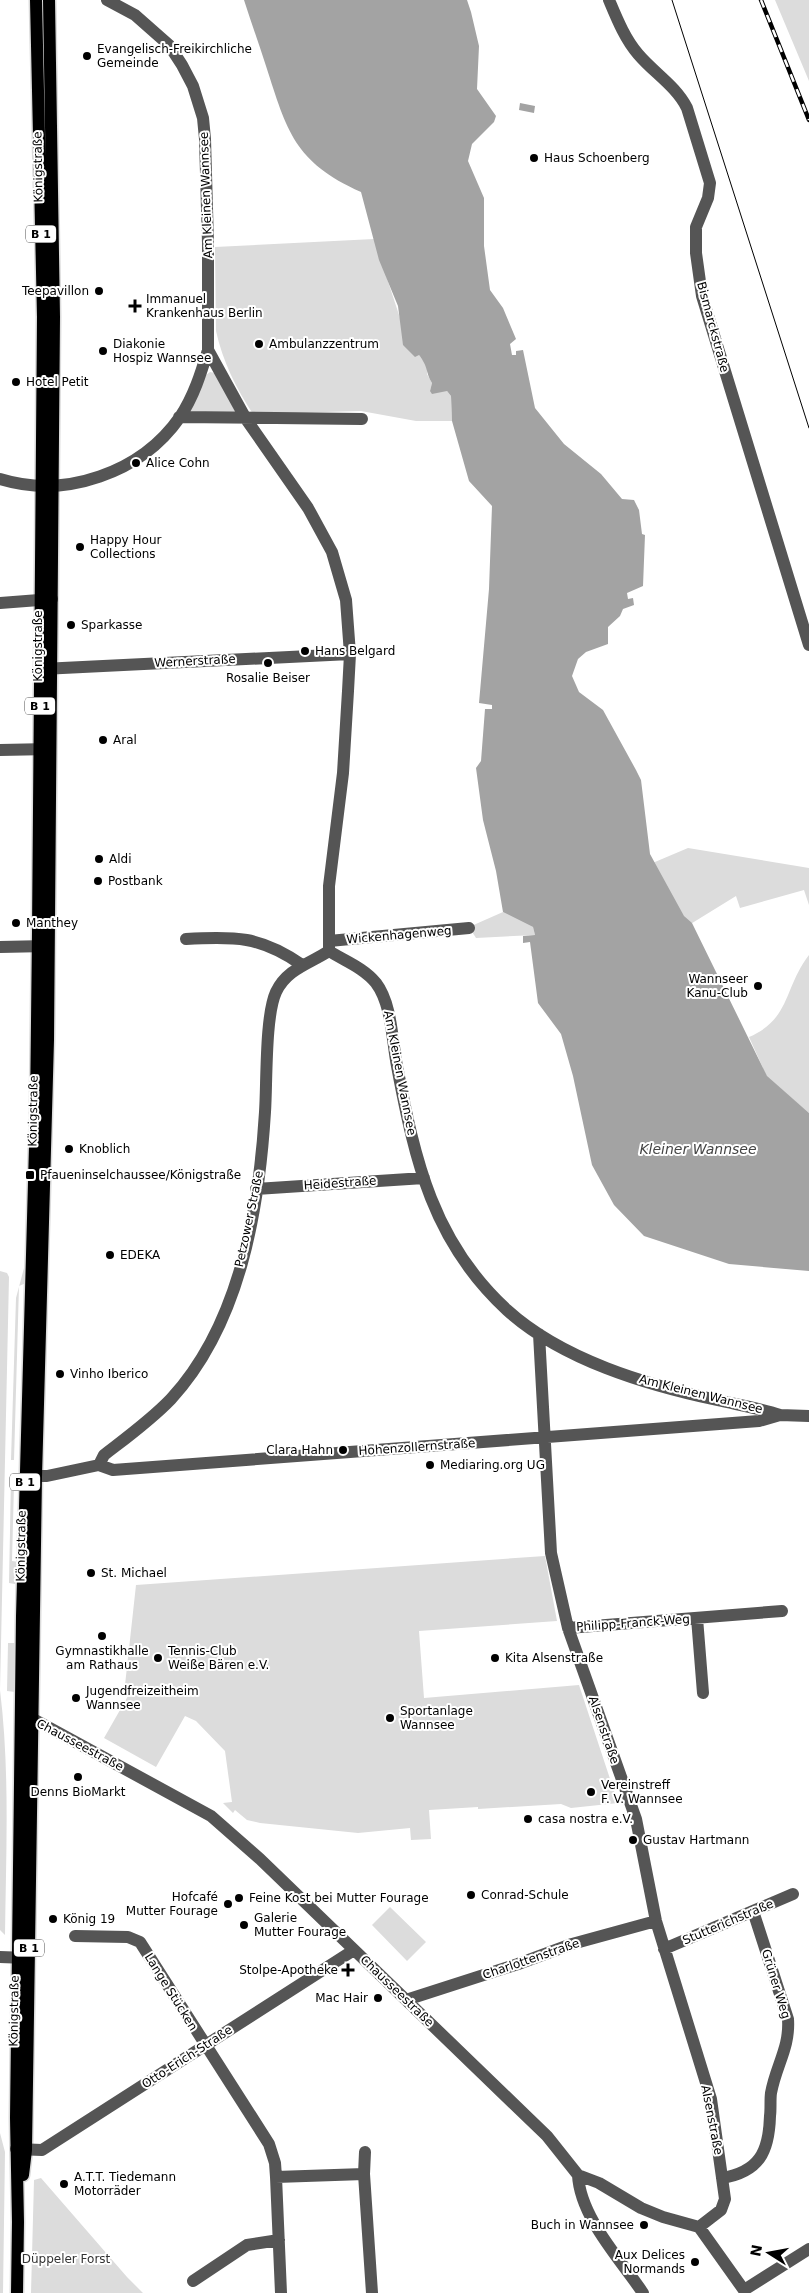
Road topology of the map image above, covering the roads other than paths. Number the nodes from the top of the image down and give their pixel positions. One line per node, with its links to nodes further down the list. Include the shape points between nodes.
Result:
1 (36, 0): 10 (main road, Königstraße / B 1)
2 (49, 0): 10 (main road, Königstraße / B 1, via 54,317)
3 (107, 0): 5 (street, Am Kleinen Wannsee, via 135,15 169,46 182,65 198,103 205,139)
4 (610, 0): 13 (street, Bismarckstraße, via 637,54 682,97 709,178 708,198 696,227 702,296)
5 (208, 350): 6 (street, via 200,376); 7 (street, Am Kleinen Wannsee)
6 (179, 417): 7 (street); 10 (street, via 152,446 123,466 96,478)
7 (246, 419): 8 (street); 14 (street, Am Kleinen Wannsee, via 308,508 332,552 346,600)
8 (362, 419)
9 (0, 479): 10 (street)
10 (47, 486): 11 (main road, Königstraße / B 1)
11 (46, 599): 12 (street); 15 (main road, Königstraße / B 1)
12 (0, 603)
13 (809, 646)
14 (350, 654): 15 (street, Wernerstraße); 21 (street, Am Kleinen Wannsee, via 343,773 329,886)
15 (46, 669): 16 (main road, Königstraße / B 1)
16 (45, 749): 17 (street); 20 (main road, Königstraße / B 1)
17 (0, 750)
18 (469, 928): 21 (street, Wickenhagenweg)
19 (186, 939): 23 (street, via 236,938 262,942 285,952)
20 (44, 946): 22 (street); 31 (main road, Königstraße / B 1, via 36,1110)
21 (329, 946): 23 (street, Petzower Straße); 24 (street, Am Kleinen Wannsee, via 376,983 385,1003 408,1121)
22 (0, 947)
23 (302, 965): 25 (street, Petzower Straße, via 282,982 270,1012 264,1124)
24 (424, 1178): 25 (street, Heidestraße); 26 (street, Am Kleinen Wannsee, via 439,1221 459,1253 482,1284)
25 (256, 1190): 30 (street, Petzower Straße, via 234,1283 224,1312 202,1355 170,1400 104,1455)
26 (539, 1334): 27 (street, Am Kleinen Wannsee, via 624,1374); 29 (street, Alsenstraße)
27 (780, 1415): 28 (street, Hohenzollernstraße); 29 (street, Hohenzollernstraße, via 759,1421)
28 (809, 1416)
29 (545, 1438): 30 (street, Hohenzollernstraße, via 113,1470); 34 (street, Alsenstraße, via 551,1553)
30 (99, 1465): 31 (street, Hohenzollernstraße)
31 (31, 1477): 36 (main road, Königstraße / B 1)
32 (782, 1611): 33 (street, Philipp-Franck-Weg)
33 (697, 1618): 34 (street, Philipp-Franck-Weg); 35 (street, Philipp-Franck-Weg)
34 (568, 1628): 39 (street, Alsenstraße, via 636,1819)
35 (702, 1693)
36 (27, 1718): 42 (street, Chausseestraße, via 211,1816 249,1848); 44 (main road, Königstraße / B 1)
37 (793, 1894): 38 (street, Stutterichstraße)
38 (753, 1911): 41 (street, Stutterichstraße); 52 (street, Grüner Weg, via 790,2034 770,2094 768,2139 761,2157 746,2172)
39 (656, 1921): 41 (street, Alsenstraße); 45 (street, Charlottenstraße, via 572,1944)
40 (75, 1936): 46 (street, Lange Stücken, via 128,1937 140,1942)
41 (664, 1949): 52 (street, Alsenstraße, via 711,2100)
42 (354, 1950): 45 (street, Chausseestraße); 46 (street, Otto-Erich-Straße)
43 (0, 1957): 44 (street)
44 (23, 1958): 47 (main road, Königstraße / B 1)
45 (406, 2000): 50 (street, Chausseestraße, via 547,2136)
46 (204, 2046): 47 (street, Otto-Erich-Straße, via 42,2150); 51 (street, Lange Stücken, via 269,2144)
47 (21, 2149): 58 (main road, Königstraße / B 1)
48 (365, 2152): 49 (street)
49 (364, 2174): 51 (street); 60 (street)
50 (578, 2175): 53 (street, Chausseestraße, via 599,2183 641,2208); 61 (street, via 579,2188 596,2227)
51 (276, 2178): 54 (street, Lange Stücken)
52 (722, 2178): 53 (street, Alsenstraße, via 724,2205)
53 (699, 2227): 57 (street)
54 (279, 2240): 56 (street, via 247,2245); 59 (street, Lange Stücken)
55 (809, 2249): 57 (street)
56 (193, 2281)
57 (745, 2292)
58 (17, 2293)
59 (281, 2293)
60 (372, 2293)
61 (643, 2293)

